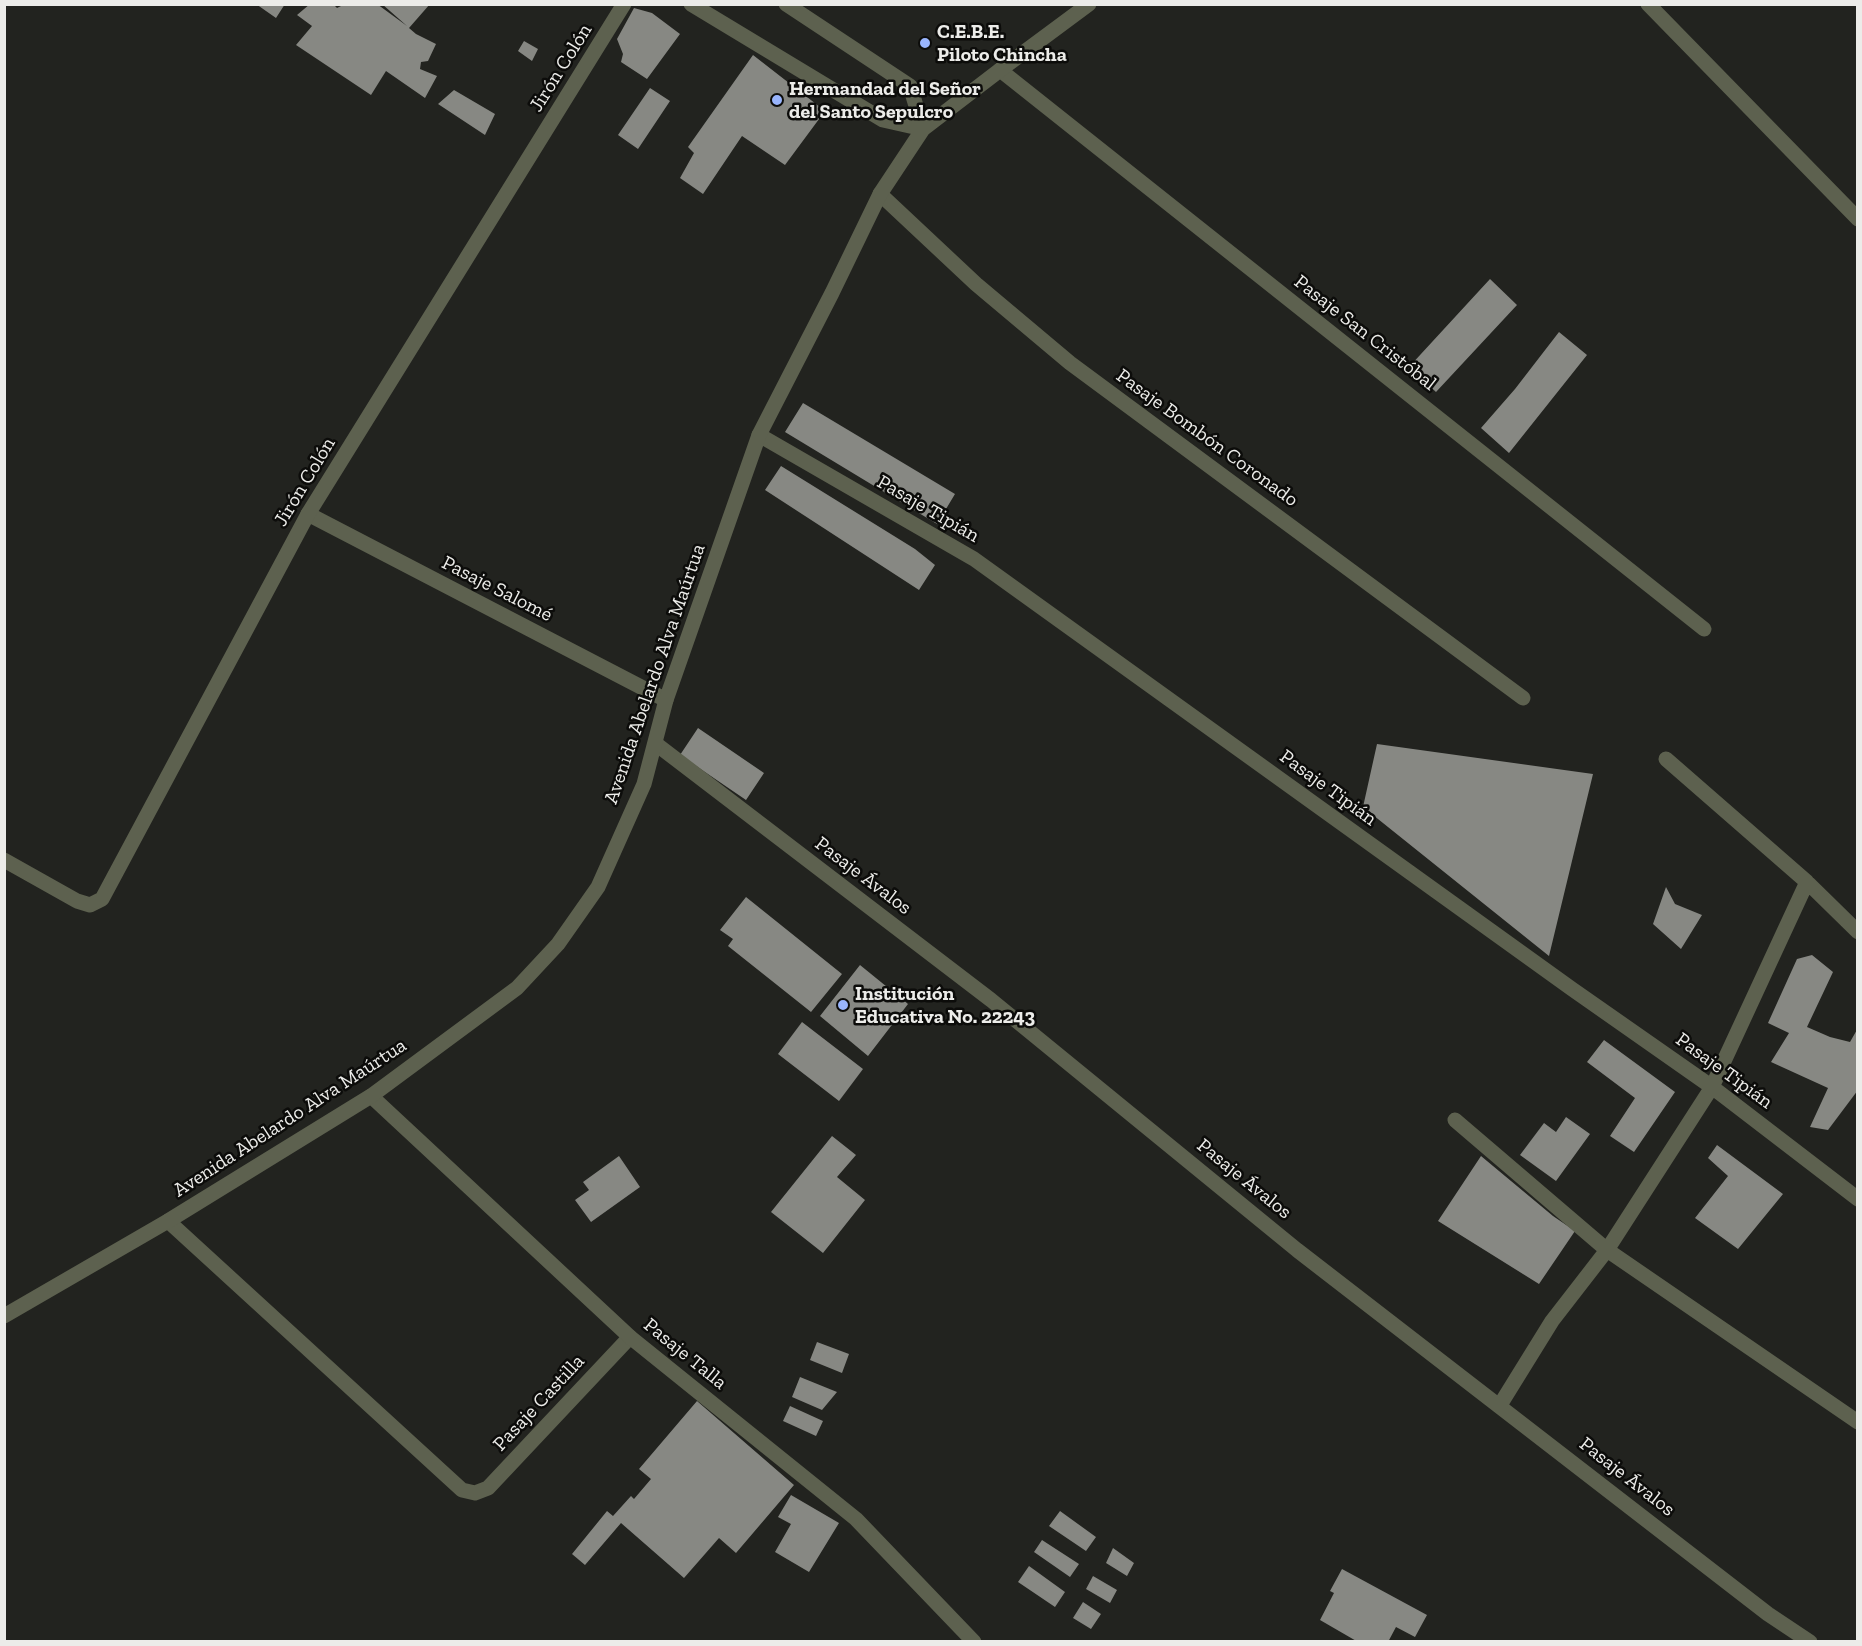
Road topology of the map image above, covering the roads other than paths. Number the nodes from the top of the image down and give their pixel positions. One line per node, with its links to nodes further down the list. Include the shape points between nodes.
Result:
1 (624, 4): 11 (street, Jirón Colón)
2 (691, 4): 7 (street, via 883,120)
3 (786, 4): 7 (street, via 910,86)
4 (1089, 4): 6 (street, Avenida Abelardo Alva Maúrtua)
5 (1648, 4): 9 (street)
6 (1000, 70): 7 (street, Avenida Abelardo Alva Maúrtua); 12 (street, Pasaje San Cristóbal)
7 (923, 129): 8 (street, Avenida Abelardo Alva Maúrtua)
8 (880, 194): 10 (street, Avenida Abelardo Alva Maúrtua); 13 (street, Pasaje Bombón Coronado, via 976,284 1070,363)
9 (1857, 219)
10 (759, 435): 14 (street, Avenida Abelardo Alva Maúrtua); 20 (street, Pasaje Tipián, via 974,559)
11 (308, 514): 14 (street, Pasaje Salomé); 17 (street, Jirón Colón, via 102,899 90,905 77,901)
12 (1704, 629)
13 (1523, 698)
14 (666, 700): 15 (street, Avenida Abelardo Alva Maúrtua)
15 (656, 744): 21 (street, Avenida Abelardo Alva Maúrtua, via 644,784 598,887 558,944 518,988); 28 (street, Pasaje Ávalos, via 991,1000 1297,1250)
16 (1666, 759): 18 (street)
17 (4, 860)
18 (1807, 882): 19 (street); 20 (street)
19 (1857, 932)
20 (1712, 1087): 23 (street, Pasaje Tipián); 25 (street)
21 (371, 1095): 24 (street, Avenida Abelardo Alva Maúrtua); 27 (street, Pasaje Talla)
22 (1455, 1120): 25 (street)
23 (1857, 1199)
24 (168, 1221): 26 (street, Avenida Abelardo Alva Maúrtua); 27 (street, Pasaje Castilla, via 462,1490 475,1493 488,1488)
25 (1607, 1250): 28 (street, via 1552,1321); 29 (street)
26 (4, 1316)
27 (630, 1337): 30 (street, Pasaje Talla, via 856,1519)
28 (1500, 1405): 31 (street, Pasaje Ávalos, via 1768,1614)
29 (1857, 1422)
30 (974, 1641)
31 (1810, 1641)

